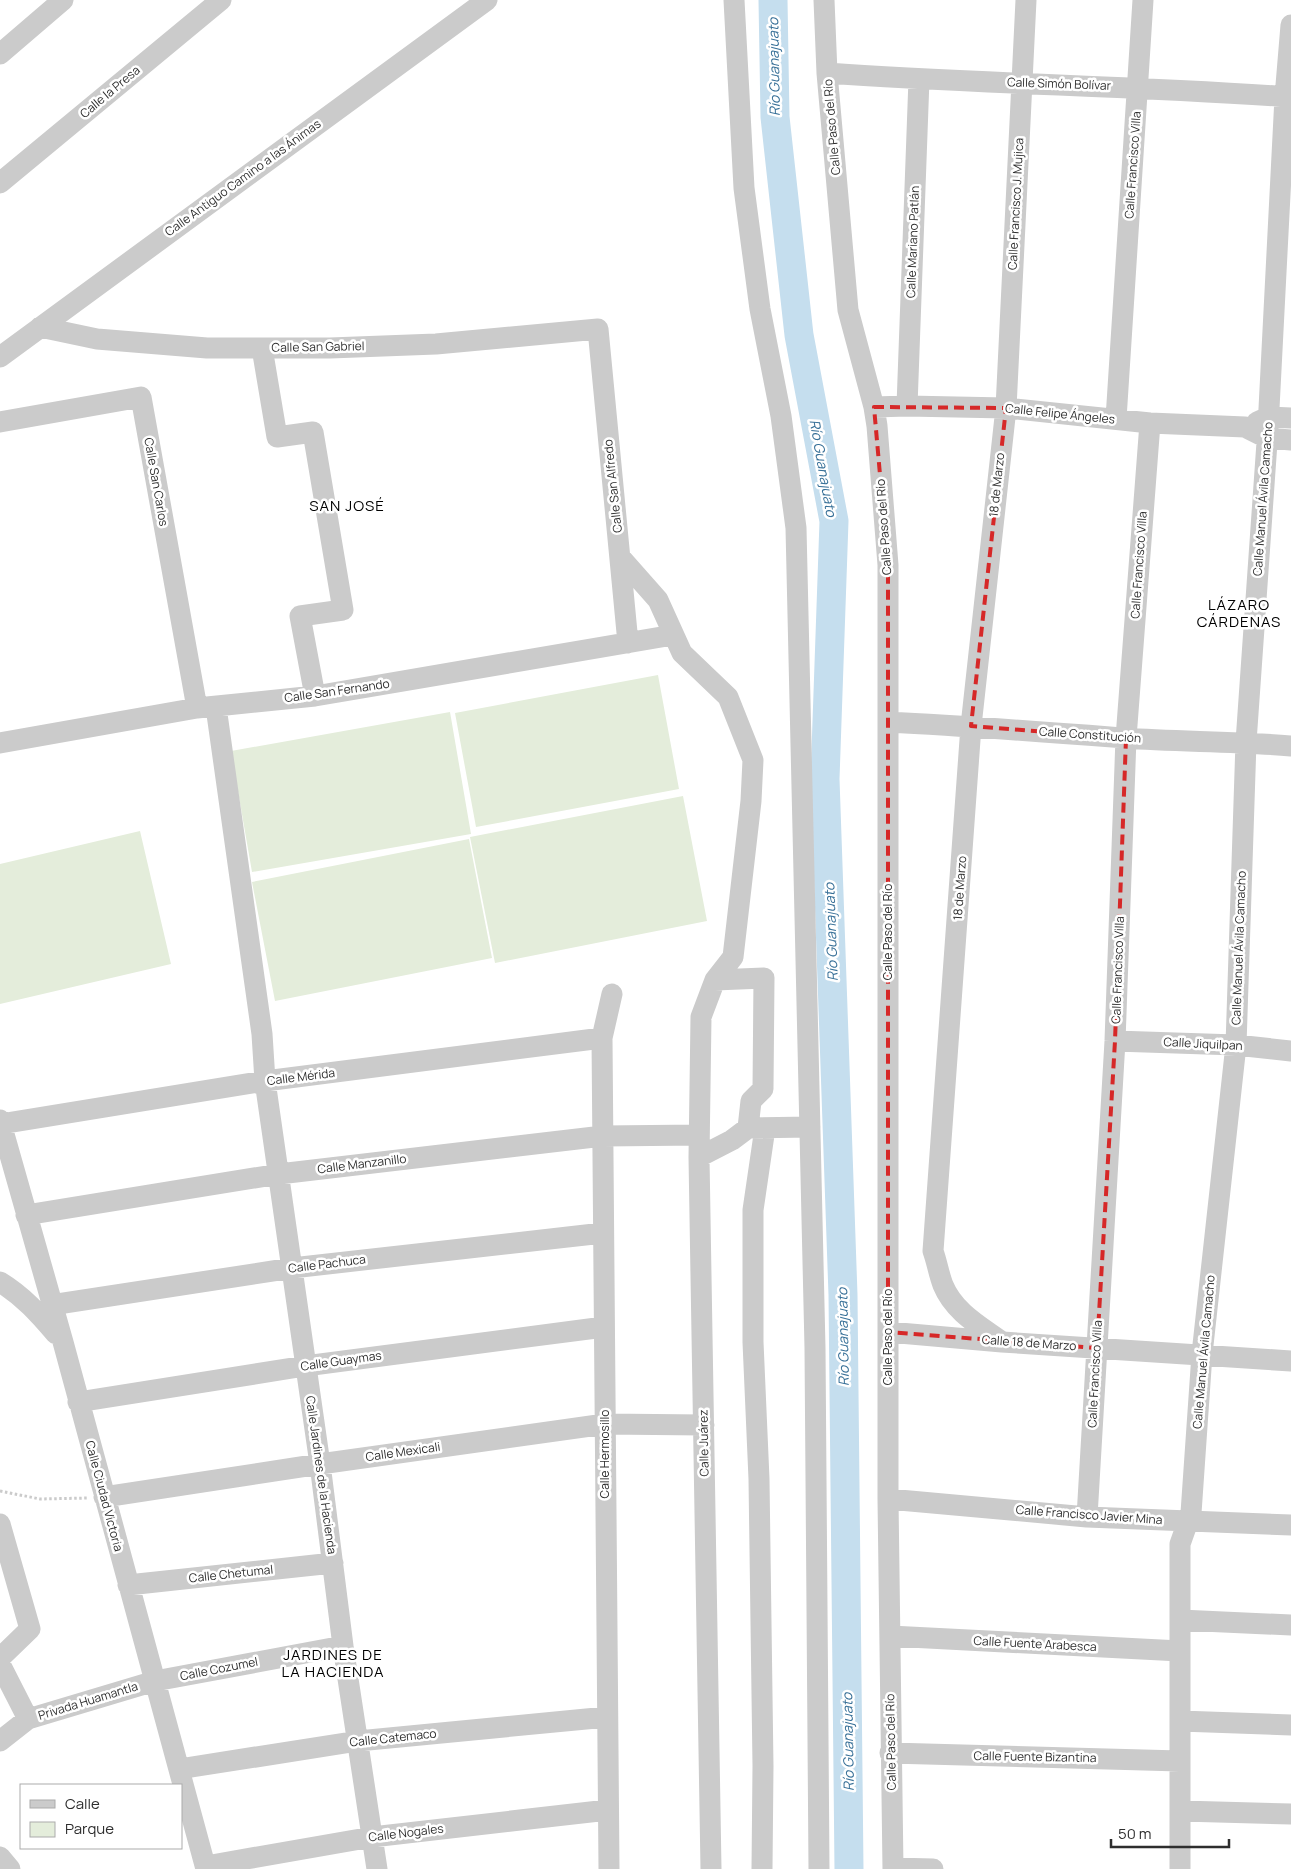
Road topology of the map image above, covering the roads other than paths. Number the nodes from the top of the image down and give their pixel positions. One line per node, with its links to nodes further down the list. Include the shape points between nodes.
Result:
1 (63, 0): 9 (street)
2 (219, 0): 15 (street, Calle la Presa)
3 (487, 0): 16 (street, Calle Antiguo Camino a las Ánimas)
4 (734, 0): 48 (street, via 744,188 796,528)
5 (824, 0): 10 (street, Calle Paso del Río)
6 (1026, 0): 12 (street, Calle Francisco J. Mujica)
7 (1143, 0): 13 (street, Calle Francisco Villa)
8 (1291, 25): 14 (street, Calle Manuel Ávila Camacho)
9 (0, 54)
10 (827, 72): 11 (street, Calle Simón Bolívar); 21 (street, Calle Paso del Río, via 848,310)
11 (919, 79): 12 (street, Calle Simón Bolívar); 20 (street, Calle Mariano Patlán)
12 (1022, 82): 13 (street, Calle Simón Bolívar); 22 (street, Calle Francisco J. Mujica)
13 (1138, 88): 14 (street, Calle Simón Bolívar); 24 (street, Calle Francisco Villa)
14 (1288, 97): 27 (street, Calle Manuel Ávila Camacho)
15 (0, 183)
16 (40, 327): 18 (street, Calle San Gabriel, via 97,339 207,348); 19 (street, Calle Antiguo Camino a las Ánimas)
17 (598, 329): 18 (street, Calle San Gabriel, via 436,344); 29 (street, Calle San Alfredo)
18 (262, 348): 32 (street, via 277,437 313,432 343,610 300,616)
19 (0, 357)
20 (907, 406): 21 (street, Calle Felipe Ángeles); 22 (street, Calle Felipe Ángeles)
21 (874, 407): 34 (street, Calle Paso del Río, via 888,565)
22 (1006, 408): 24 (street, Calle Felipe Ángeles); 35 (street, 18 de Marzo)
23 (1291, 418): 27 (street, Calle Felipe Ángeles)
24 (1116, 419): 26 (street, Calle Felipe Ángeles)
25 (0, 422): 33 (street, Calle San Carlos, via 141,396)
26 (1150, 423): 27 (street, Calle Felipe Ángeles); 36 (street, Calle Francisco Villa)
27 (1268, 427): 28 (street, Calle Felipe Ángeles); 37 (street, Calle Manuel Ávila Camacho)
28 (1291, 440)
29 (620, 557): 30 (street, Calle Juárez, via 658,600); 31 (street, Calle San Alfredo)
30 (673, 635): 31 (street, Calle San Fernando); 40 (street, Calle Juárez, via 682,653 728,697 753,760 733,957)
31 (628, 643): 32 (street, Calle San Fernando)
32 (315, 696): 33 (street, Calle San Fernando)
33 (206, 707): 38 (street, Calle San Fernando); 46 (street, Calle Jardines de la Hacienda, via 262,1034)
34 (888, 722): 35 (street, Calle Constitución); 60 (street, Calle Paso del Río)
35 (971, 726): 36 (street, Calle Constitución); 62 (street, 18 de Marzo, via 933,1251 944,1286 956,1306)
36 (1126, 738): 37 (street, Calle Constitución); 43 (street, Calle Francisco Villa)
37 (1246, 742): 39 (street, Calle Constitución); 44 (street, Calle Manuel Ávila Camacho)
38 (0, 744)
39 (1291, 746)
40 (715, 980): 49 (street, via 764,978 763,1089 751,1101); 50 (street, Calle Juárez, via 701,1017)
41 (612, 994): 42 (street, Calle Hermosillo)
42 (602, 1038): 46 (street, Calle Mérida); 51 (street, Calle Hermosillo)
43 (1116, 1040): 44 (street, Calle Jiquilpan); 63 (street, Calle Francisco Villa)
44 (1236, 1045): 45 (street, Calle Jiquilpan); 64 (street, Calle Manuel Ávila Camacho)
45 (1291, 1051)
46 (265, 1081): 47 (street, Calle Mérida); 53 (street, Calle Jardines de la Hacienda)
47 (0, 1122): 54 (street, Calle Ciudad Victoria)
48 (810, 1127): 49 (street); 101 (street)
49 (756, 1128): 52 (street); 107 (street, via 753,1342 759,1479)
50 (699, 1135): 51 (street, Calle Manzanillo); 52 (street, Calle Juárez)
51 (602, 1136): 53 (street, Calle Manzanillo); 55 (street, Calle Hermosillo)
52 (699, 1157): 69 (street, Calle Juárez)
53 (280, 1174): 54 (street, Calle Manzanillo); 56 (street, Calle Jardines de la Hacienda)
54 (26, 1215): 58 (street, Calle Ciudad Victoria)
55 (603, 1233): 56 (street, Calle Pachuca); 59 (street, Calle Hermosillo)
56 (292, 1268): 58 (street, Calle Pachuca); 66 (street, Calle Jardines de la Hacienda)
57 (0, 1282): 61 (street, via 35,1308)
58 (51, 1305): 61 (street, Calle Ciudad Victoria)
59 (604, 1327): 66 (street, Calle Guaymas); 68 (street, Calle Hermosillo)
60 (888, 1332): 62 (street, Calle 18 de Marzo); 72 (street, Calle Paso del Río)
61 (63, 1342): 67 (street, Calle Ciudad Victoria)
62 (1002, 1342): 63 (street, Calle 18 de Marzo)
63 (1097, 1348): 64 (street, Calle 18 de Marzo); 73 (street, Calle Francisco Villa)
64 (1202, 1354): 65 (street, Calle 18 de Marzo); 74 (street, Calle Manuel Ávila Camacho)
65 (1291, 1361)
66 (305, 1366): 67 (street, Calle Guaymas); 70 (street, Calle Jardines de la Hacienda)
67 (78, 1402): 71 (street, Calle Ciudad Victoria)
68 (605, 1424): 69 (street, Calle Mexicali); 70 (street, Calle Mexicali); 87 (street, Calle Hermosillo)
69 (704, 1424): 106 (street, Calle Juárez)
70 (320, 1464): 71 (street, Calle Mexicali); 77 (street, Calle Jardines de la Hacienda)
71 (104, 1497): 78 (street, Calle Ciudad Victoria)
72 (888, 1499): 73 (street, Calle Francisco Javier Mina); 81 (street, Calle Paso del Río)
73 (1087, 1517): 74 (street, Calle Francisco Javier Mina)
74 (1188, 1520): 76 (street, Calle Francisco Javier Mina); 79 (street, Calle Manuel Ávila Camacho, via 1180,1544)
75 (0, 1524): 84 (street, via 30,1629)
76 (1291, 1525)
77 (333, 1563): 78 (street, Calle Chetumal); 82 (street, Calle Jardines de la Hacienda)
78 (128, 1585): 86 (street, Calle Ciudad Victoria)
79 (1180, 1620): 80 (street); 83 (street, Calle Manuel Ávila Camacho)
80 (1291, 1625)
81 (890, 1636): 83 (street, Calle Fuente Arabesca); 93 (street, Calle Paso del Río)
82 (343, 1646): 86 (street, Calle Cozumel); 91 (street, Calle Jardines de la Hacienda)
83 (1180, 1651): 89 (street, Calle Manuel Ávila Camacho)
84 (0, 1658)
85 (0, 1664): 88 (street)
86 (155, 1681): 88 (street, Privada Huamantla); 95 (street, Calle Ciudad Victoria)
87 (607, 1717): 91 (street, Calle Catemaco); 96 (street, Calle Hermosillo)
88 (28, 1719): 92 (street, Privada Huamantla)
89 (1180, 1721): 90 (street); 94 (street, Calle Manuel Ávila Camacho)
90 (1291, 1725)
91 (358, 1741): 95 (street, Calle Catemaco); 99 (street, Calle Jardines de la Hacienda)
92 (0, 1742)
93 (890, 1754): 94 (street, Calle Fuente Bizantina); 109 (street, Calle Paso del Río)
94 (1180, 1761): 97 (street, Calle Manuel Ávila Camacho)
95 (179, 1770): 102 (street, Calle Ciudad Victoria)
96 (608, 1810): 99 (street, Calle Nogales); 105 (street, Calle Hermosillo)
97 (1180, 1811): 98 (street); 111 (street, Calle Manuel Ávila Camacho)
98 (1291, 1814)
99 (372, 1837): 102 (street, Calle Nogales); 104 (street, Calle Jardines de la Hacienda)
100 (0, 1857): 103 (street)
101 (819, 1861): 108 (street)
102 (206, 1867)
103 (10, 1869)
104 (376, 1869)
105 (609, 1869)
106 (711, 1869)
107 (762, 1869)
108 (801, 1869)
109 (892, 1869): 110 (street)
110 (933, 1869)
111 (1180, 1869)

